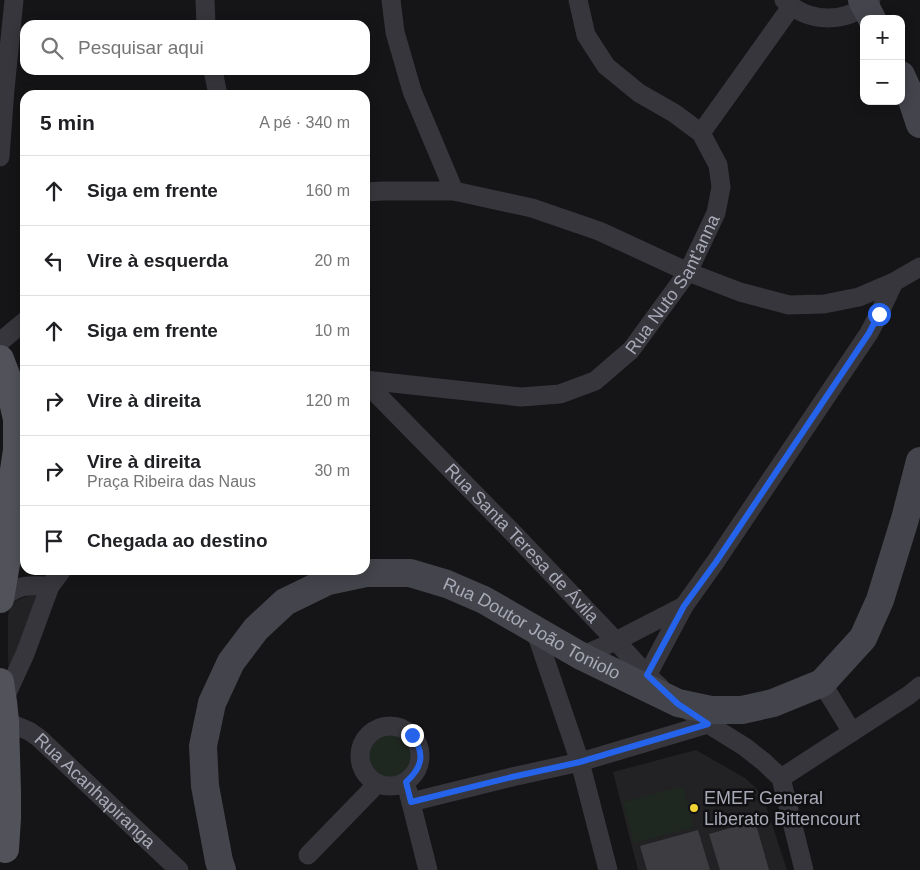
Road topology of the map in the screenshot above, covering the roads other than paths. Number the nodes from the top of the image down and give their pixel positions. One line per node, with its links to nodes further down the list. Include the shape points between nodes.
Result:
1 (14, 0): 13 (street)
2 (205, 0): 7 (street)
3 (391, 0): 14 (street, via 395,32 412,91)
4 (578, 0): 12 (street, Rua Nuto Sant'anna, via 586,35 606,66 639,93)
5 (788, 3): 6 (street, via 809,16 828,18 848,15); 12 (street)
6 (867, 6)
7 (206, 20)
8 (214, 75): 10 (street)
9 (905, 84): 11 (street)
10 (217, 90)
11 (920, 124)
12 (701, 133): 17 (street, Rua Nuto Sant'anna, via 718,165 721,187 716,213)
13 (0, 157)
14 (454, 191): 15 (street); 17 (street, via 532,208 599,231)
15 (370, 192)
16 (920, 267): 18 (street)
17 (688, 272): 18 (street, via 740,292 789,304 824,304 858,297); 22 (street, Rua Nuto Sant'anna, via 631,350 594,381 560,394 521,397)
18 (894, 282): 31 (street, via 869,333)
19 (20, 325): 20 (street)
20 (0, 342)
21 (0, 359): 25 (main road, via 16,419 17,450)
22 (370, 382)
23 (370, 386): 33 (street, Rua Santa Teresa de Ávila)
24 (920, 461): 36 (street, Rua Doutor João Toniolo, via 880,600 863,638)
25 (5, 502): 30 (main road, via 6,564)
26 (370, 573): 32 (street, Rua Doutor João Toniolo, via 410,573 447,584 484,600)
27 (58, 575): 29 (street)
28 (356, 575): 50 (street, Rua Doutor João Toniolo, via 328,581 285,602 256,629 231,662 212,703 203,746 205,786)
29 (50, 586): 30 (street, via 20,587); 39 (street)
30 (0, 599)
31 (684, 606): 33 (street); 35 (street)
32 (535, 630): 34 (street, Rua Doutor João Toniolo); 42 (street)
33 (616, 641): 34 (street); 35 (street, Rua Santa Teresa de Ávila)
34 (581, 656): 35 (street, Rua Doutor João Toniolo)
35 (644, 680): 38 (street, Rua Doutor João Toniolo)
36 (822, 683): 38 (street, Rua Doutor João Toniolo, via 773,703 742,710 711,710); 41 (street)
37 (920, 686): 41 (street)
38 (678, 704): 40 (street)
39 (2, 706): 47 (main road, via 8,818); 49 (street, Rua Acanhapiranga)
40 (708, 724): 42 (street); 43 (street, via 745,747)
41 (852, 732): 43 (street)
42 (580, 762): 46 (street); 52 (street)
43 (781, 778): 53 (street)
44 (406, 782): 45 (street, via 397,786); 45 (street, via 420,765 421,754 412,735 393,725 373,730 360,748 362,769); 46 (street)
45 (378, 784): 48 (street)
46 (411, 802): 51 (street)
47 (5, 853)
48 (308, 855)
49 (179, 870)
50 (222, 870)
51 (428, 870)
52 (608, 870)
53 (804, 870)

